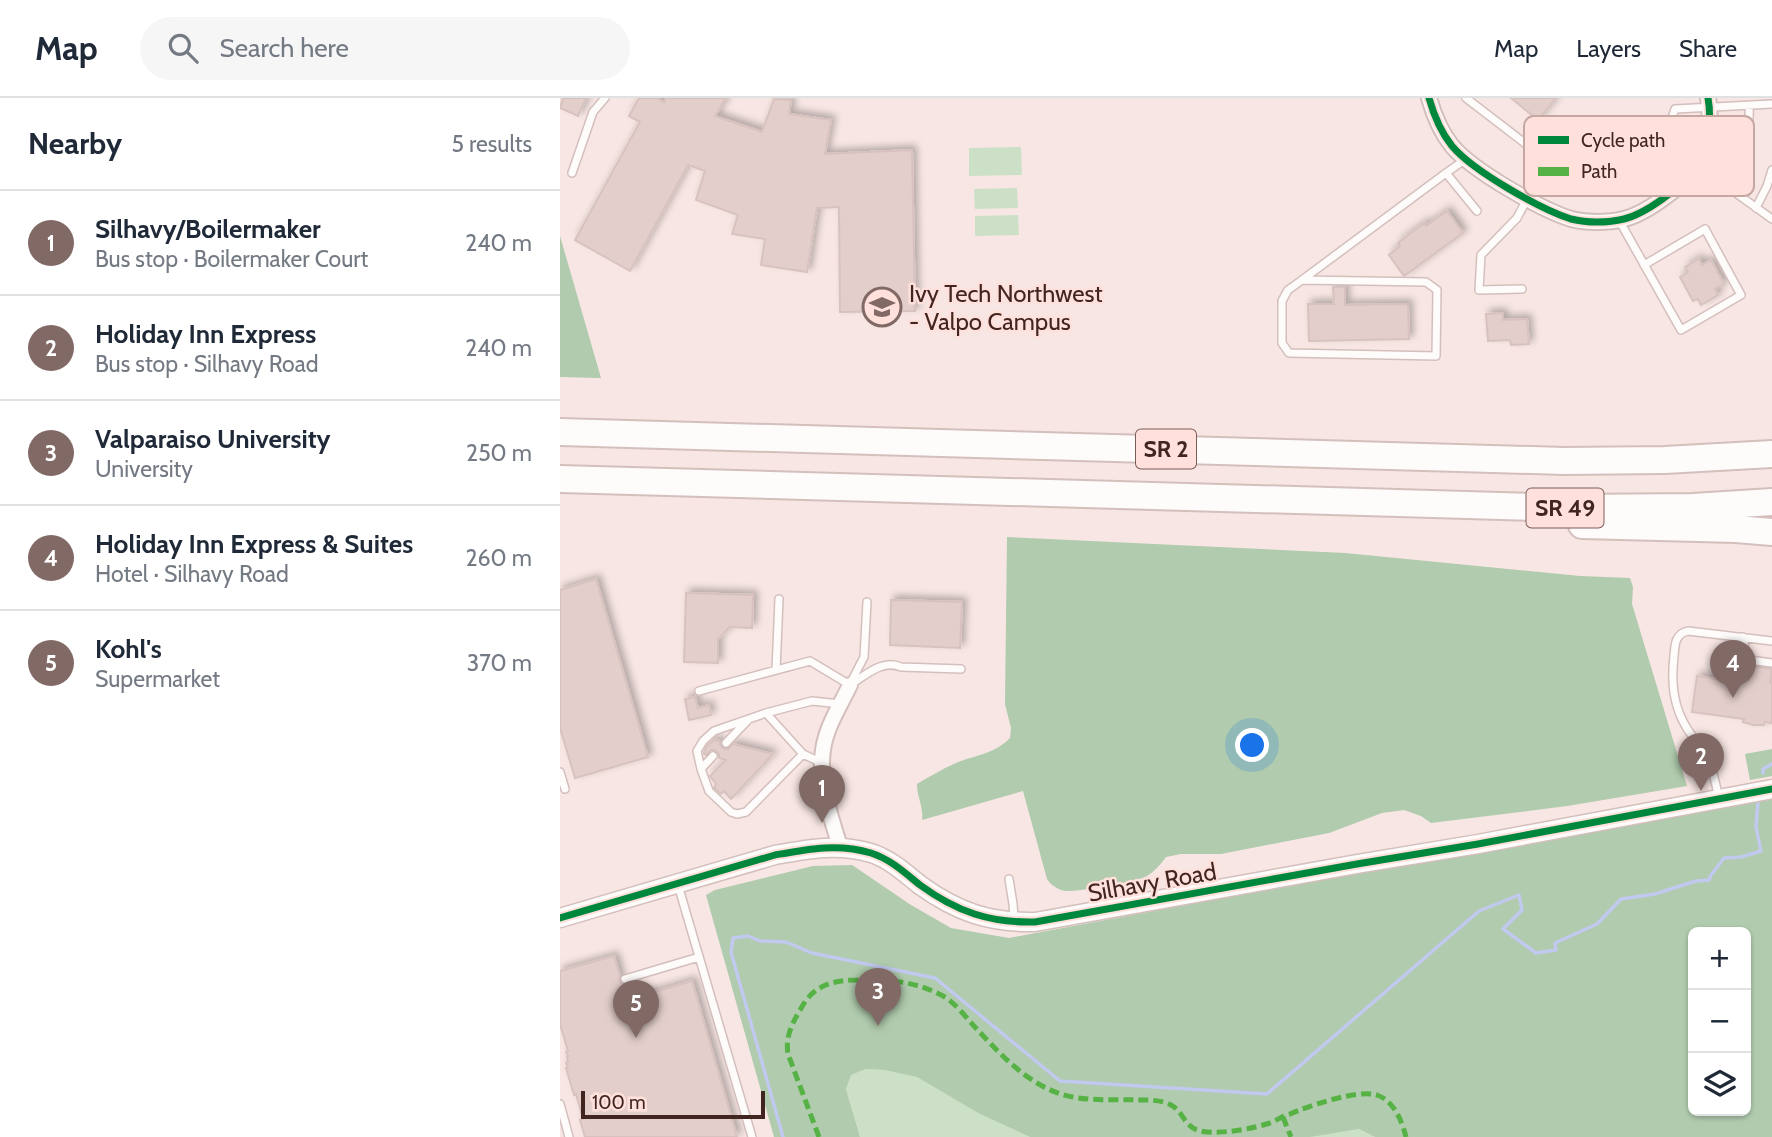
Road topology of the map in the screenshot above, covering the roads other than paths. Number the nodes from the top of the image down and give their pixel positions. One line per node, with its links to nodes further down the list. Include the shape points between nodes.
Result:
1 (605, 98): 14 (lane, via 593,112)
2 (1429, 98): 12 (street, via 1435,121)
3 (1466, 98): 11 (lane)
4 (1672, 98): 8 (lane)
5 (1709, 103): 7 (lane); 8 (lane)
6 (1772, 104): 7 (lane)
7 (1749, 105): 10 (lane)
8 (1675, 109): 9 (lane)
9 (1673, 116)
10 (1750, 116)
11 (1524, 143)
12 (1466, 158): 15 (lane); 19 (street)
13 (1772, 170): 20 (lane)
14 (572, 173)
15 (1446, 173): 21 (lane); 25 (lane)
16 (1529, 196): 19 (lane)
17 (1665, 196): 23 (street)
18 (1740, 196): 20 (lane)
19 (1527, 199): 23 (street, via 1572,219); 26 (lane, via 1517,218 1481,255 1479,290)
20 (1756, 208): 22 (lane)
21 (1477, 211)
22 (1772, 219)
23 (1619, 220): 24 (lane)
24 (1644, 265): 24 (lane, via 1681,330 1741,295 1705,229)
25 (1302, 280): 25 (lane, via 1282,301 1282,343 1289,353 1436,356 1437,290 1426,282)
26 (1522, 289)
27 (560, 432): 28 (highway, SR 2, via 1564,461)
28 (1772, 454)
29 (560, 480): 30 (highway, SR 2)
30 (1358, 502): 31 (highway, SR 49, via 1571,508 1693,508); 32 (highway, SR 2, via 1418,517)
31 (1772, 502)
32 (1772, 532)
33 (779, 599): 39 (lane)
34 (867, 602): 40 (lane, via 864,657)
35 (1743, 637): 36 (lane); 37 (lane, via 1749,660); 53 (lane, via 1688,631 1675,643 1672,676 1676,706 1706,755)
36 (1772, 641)
37 (1772, 663)
38 (961, 668): 40 (lane, via 879,666)
39 (776, 670): 40 (lane, via 810,661); 41 (lane)
40 (850, 685): 42 (street)
41 (698, 691)
42 (841, 704): 43 (lane, via 813,701); 48 (street, via 828,732)
43 (766, 713): 44 (lane); 46 (lane)
44 (750, 718): 45 (lane); 49 (lane, via 714,731 703,741 698,751)
45 (726, 743)
46 (803, 754): 48 (lane); 49 (lane, via 746,812 737,814 709,791)
47 (713, 756): 49 (lane)
48 (822, 763): 54 (street)
49 (701, 769)
50 (560, 772): 51 (lane)
51 (565, 789)
52 (1772, 789): 53 (street, Silhavy Road)
53 (1720, 799): 58 (street, Silhavy Road, via 1035,922)
54 (840, 847): 56 (street, Silhavy Road, via 775,855); 58 (street, Silhavy Road, via 892,863 952,906)
55 (1009, 878): 58 (lane)
56 (678, 885): 57 (street, Silhavy Road); 59 (lane)
57 (560, 918)
58 (1014, 922)
59 (699, 957): 60 (lane); 63 (lane)
60 (625, 979)
61 (560, 1104): 62 (lane)
62 (569, 1137)
63 (752, 1137)

